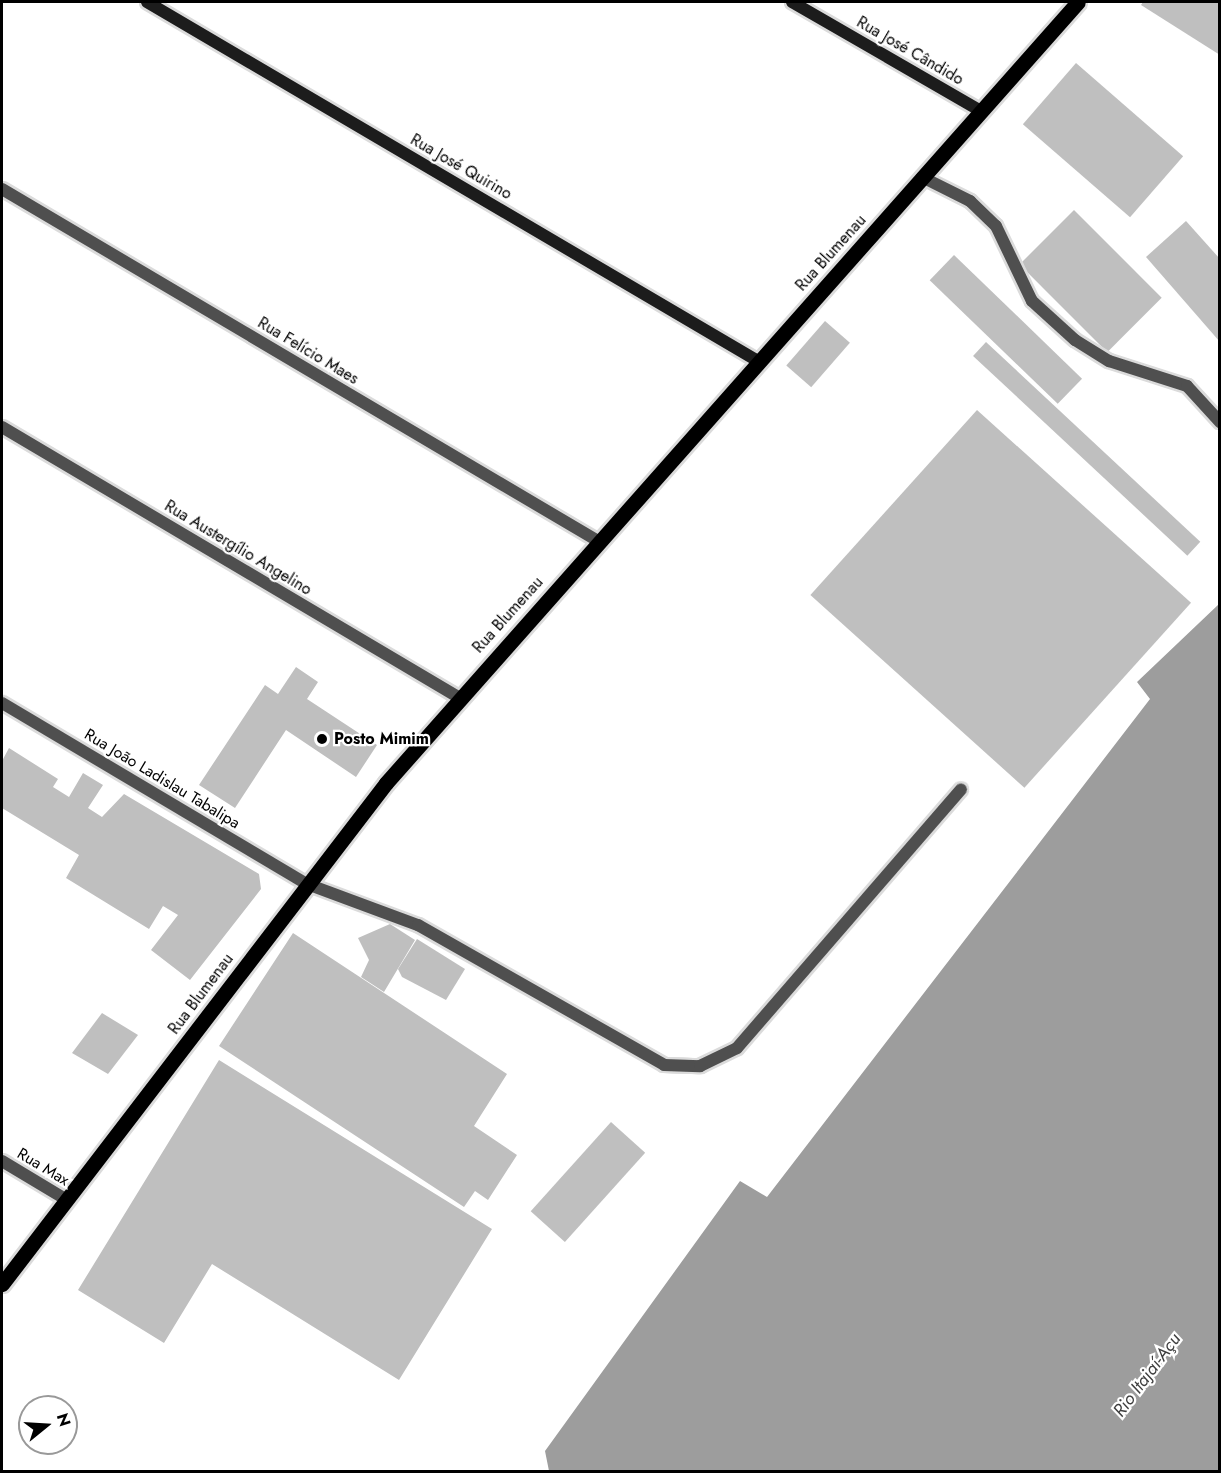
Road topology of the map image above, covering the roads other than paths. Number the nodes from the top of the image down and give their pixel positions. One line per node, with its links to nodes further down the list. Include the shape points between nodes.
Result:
1 (147, 2): 7 (main road, Rua José Quirino)
2 (792, 2): 4 (main road, Rua José Cândido)
3 (1078, 2): 4 (main road, Rua Blumenau)
4 (981, 111): 5 (main road, Rua Blumenau)
5 (922, 177): 7 (main road, Rua Blumenau); 8 (street, via 970,201 996,226 1032,302 1075,340 1109,361 1187,386)
6 (2, 189): 10 (street, Rua Felício Maes)
7 (758, 361): 10 (main road, Rua Blumenau)
8 (1220, 422)
9 (2, 427): 11 (street, Rua Austergílio Angelino)
10 (598, 541): 11 (main road, Rua Blumenau)
11 (458, 697): 14 (main road, Rua Blumenau)
12 (2, 703): 14 (street, Rua João Ladislau Tabalipa)
13 (961, 789): 14 (street, Rua João Ladislau Tabalipa, via 736,1048 700,1066 664,1065 418,924)
14 (306, 884): 16 (main road, Rua Blumenau)
15 (2, 1161): 16 (street, Rua Max)
16 (67, 1200): 17 (main road, Rua Blumenau)
17 (2, 1284)

